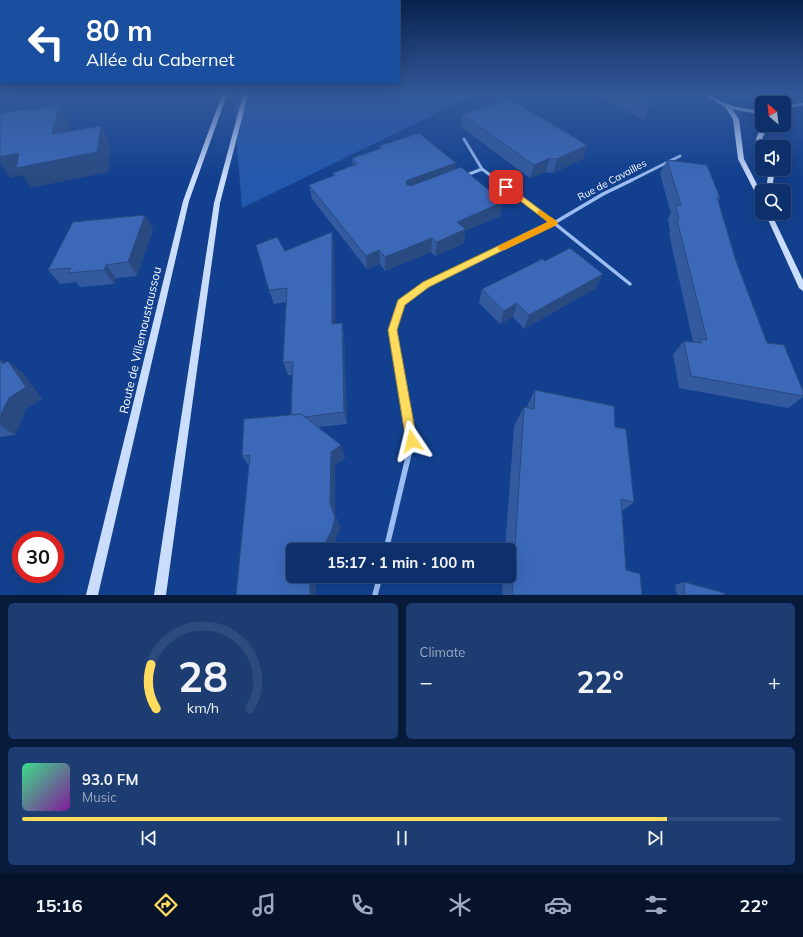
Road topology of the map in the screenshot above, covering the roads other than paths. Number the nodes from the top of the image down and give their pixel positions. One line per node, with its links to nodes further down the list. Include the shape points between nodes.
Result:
1 (215, 123): 15 (street, Route de Villemoustaussou, via 186,201)
2 (239, 123): 16 (street, via 217,203)
3 (736, 123): 8 (street, via 741,159)
4 (464, 139): 6 (street)
5 (680, 156): 10 (street, Rue de Cavailles, via 603,194)
6 (482, 169): 7 (street); 10 (street)
7 (460, 177)
8 (755, 186)
9 (771, 220): 12 (street)
10 (554, 223): 11 (street); 13 (street, Rue de Cavailles, via 426,284 402,303 392,330 412,441)
11 (630, 284)
12 (803, 288)
13 (388, 543)
14 (378, 583): 17 (street)
15 (92, 595)
16 (160, 595)
17 (375, 595)

